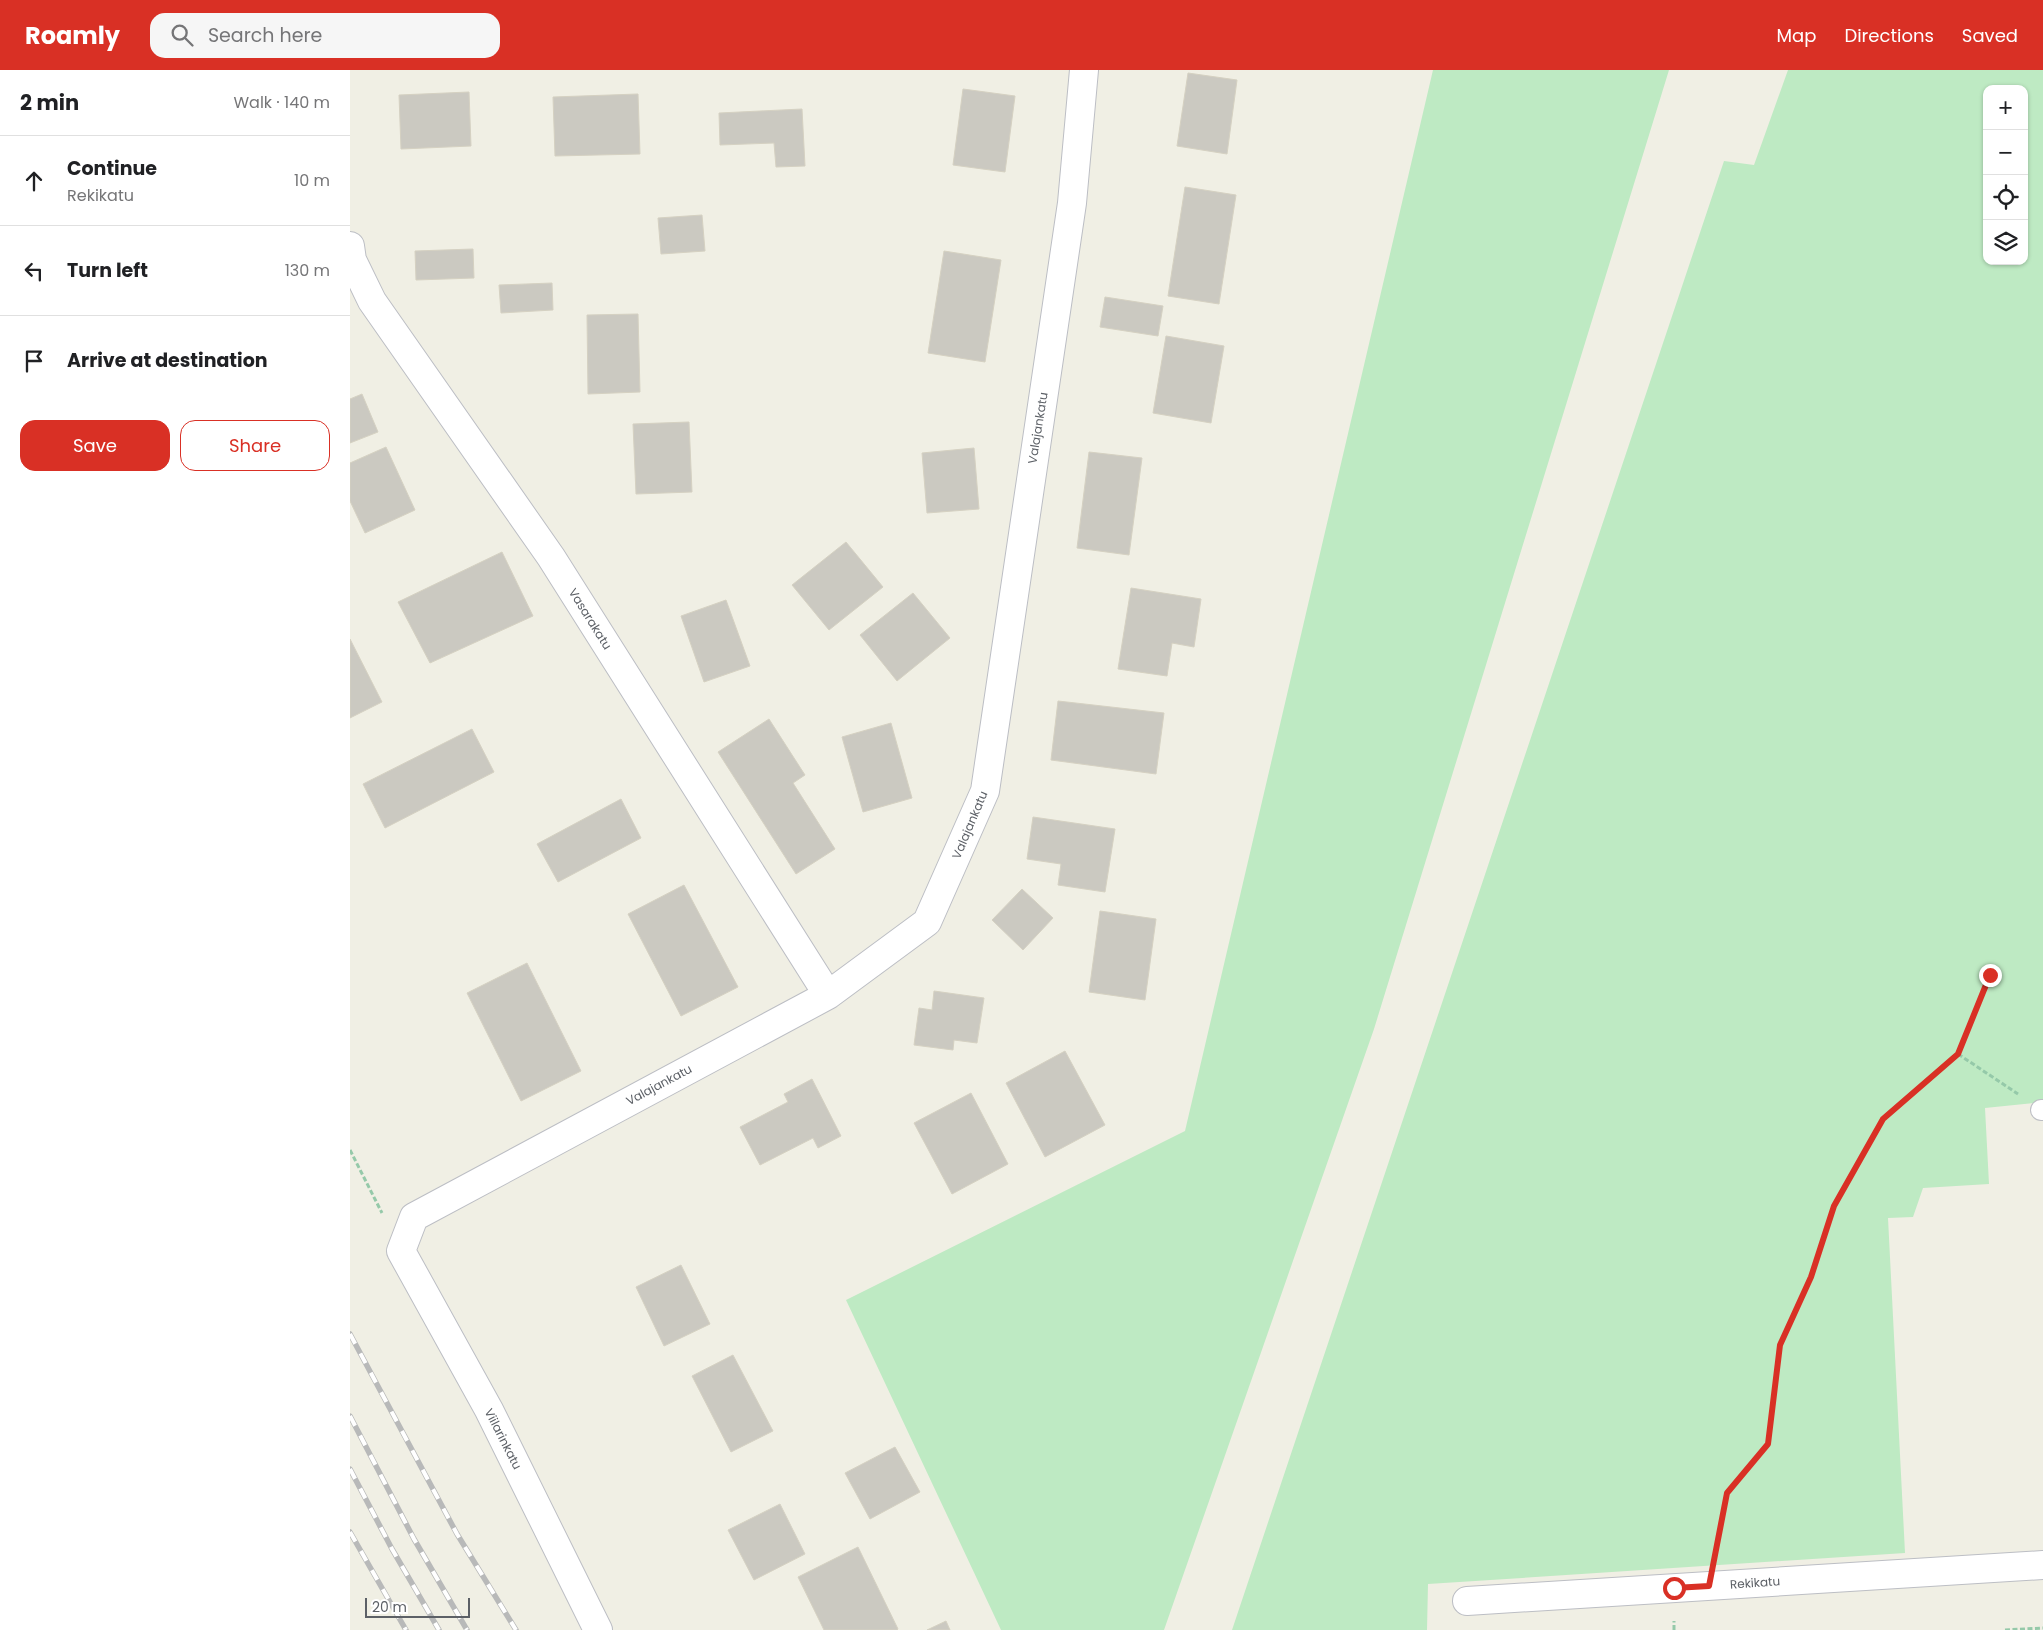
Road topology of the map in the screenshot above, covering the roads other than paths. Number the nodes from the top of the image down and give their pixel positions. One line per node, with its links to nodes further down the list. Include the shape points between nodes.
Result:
1 (1084, 70): 3 (street, Valajankatu, via 1072,203 986,791 928,922)
2 (350, 246): 3 (street, Vasarakatu, via 352,260 372,301 551,557)
3 (828, 995): 4 (street, Valajankatu, via 414,1217)
4 (401, 1252): 7 (street, Viilarinkatu, via 489,1410)
5 (2043, 1565): 6 (street, Rekikatu)
6 (1466, 1601)
7 (598, 1630)

